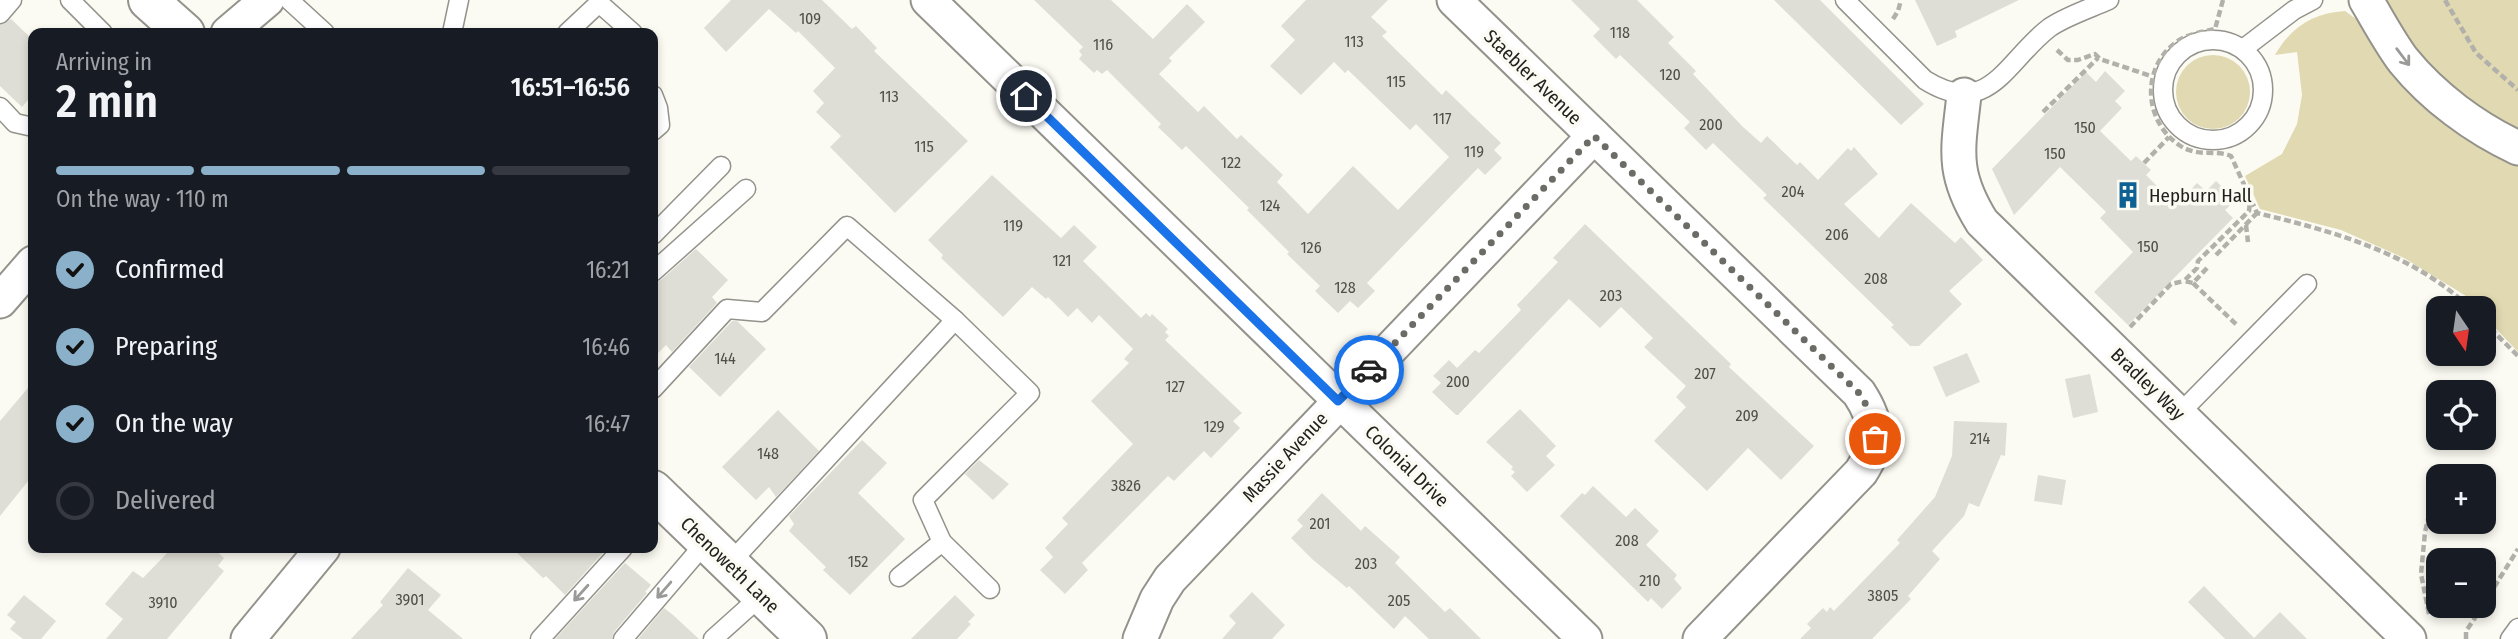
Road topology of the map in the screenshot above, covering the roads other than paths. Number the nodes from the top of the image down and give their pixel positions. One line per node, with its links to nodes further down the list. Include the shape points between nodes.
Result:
1 (12, 0): 13 (lane)
2 (70, 0): 14 (lane)
3 (148, 0): 15 (main road)
4 (267, 0): 16 (street)
5 (289, 0): 17 (lane)
6 (458, 0): 18 (lane)
7 (928, 0): 38 (street, Colonial Drive)
8 (1454, 0): 27 (street, Staebler Avenue)
9 (1845, 0): 22 (lane, via 1925,80 1941,90)
10 (2109, 0): 22 (lane, via 2050,28 1999,80)
11 (2314, 0): 21 (lane)
12 (2366, 0): 28 (street, one-way to 28, via 2403,60 2445,102)
13 (0, 14)
14 (98, 28)
15 (179, 28)
16 (234, 28)
17 (320, 28)
18 (453, 28)
19 (572, 28): 20 (lane, via 599,3)
20 (627, 28)
21 (2243, 49): 21 (lane, via 2206,39 2187,46 2172,60 2162,97 2169,116 2183,131 2201,140 2220,140 2239,134 2254,120 2264,83 2257,64)
22 (1964, 95): 39 (street, Bradley Way, via 1959,169 1963,188 1982,222)
23 (0, 107): 25 (lane, via 15,123)
24 (658, 108): 26 (lane)
25 (28, 126)
26 (658, 126)
27 (1594, 136): 38 (street, Massie Avenue); 57 (street, Staebler Avenue, via 1859,393 1874,423 1875,439 1867,464)
28 (2518, 148)
29 (722, 166): 31 (lane)
30 (746, 189): 32 (lane)
31 (658, 230)
32 (658, 268)
33 (28, 269): 35 (street)
34 (2307, 284): 39 (lane)
35 (0, 301)
36 (955, 320): 37 (lane, via 847,226 762,312 727,309); 41 (lane, via 1030,393 923,500); 44 (lane)
37 (658, 384)
38 (1338, 401): 55 (street, Massie Avenue, via 1170,579); 56 (street, Colonial Drive)
39 (2179, 414): 48 (street, Bradley Way)
40 (658, 504): 44 (main road, Chenoweth Lane)
41 (942, 542): 45 (lane); 46 (lane)
42 (319, 553): 51 (street)
43 (618, 553): 52 (lane, one-way to 52)
44 (718, 553): 47 (main road, Chenoweth Lane); 53 (lane, one-way to 53)
45 (899, 577)
46 (990, 589)
47 (762, 595): 50 (main road, Chenoweth Lane); 54 (lane)
48 (2419, 627)
49 (2518, 628): 58 (lane)
50 (794, 635)
51 (248, 639)
52 (540, 639)
53 (622, 639)
54 (713, 639)
55 (1140, 639)
56 (1585, 639)
57 (1700, 639)
58 (2510, 639)

